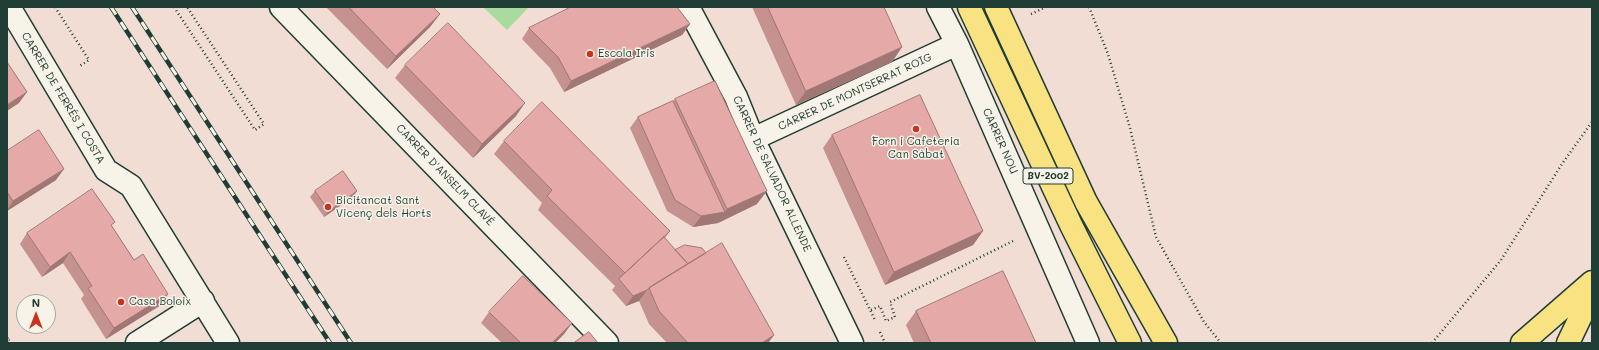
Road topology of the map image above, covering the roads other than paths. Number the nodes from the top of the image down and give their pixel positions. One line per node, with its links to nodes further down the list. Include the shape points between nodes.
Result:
1 (10, 7): 11 (street, CARRER DE FERRÉS I COSTA, via 106,170 131,186)
2 (282, 7): 14 (street, CARRER D'ANSELM CLAVÉ)
3 (688, 7): 8 (street, CARRER DE SALVADOR ALLENDE, via 736,97)
4 (938, 7): 7 (street, CARRER NOU)
5 (970, 7): 17 (main road, BV-2002, via 1071,225)
6 (996, 7): 18 (main road, BV-2002, via 1086,202)
7 (956, 44): 8 (street, CARRER DE MONTSERRAT ROIG); 16 (street, CARRER NOU)
8 (753, 140): 15 (street, CARRER DE SALVADOR ALLENDE)
9 (1592, 282): 19 (main road); 20 (main road)
10 (1592, 293): 21 (main road)
11 (203, 301): 12 (street); 13 (street, CARRER DE FERRÉS I COSTA)
12 (137, 343)
13 (228, 343)
14 (607, 343)
15 (852, 343)
16 (1088, 343)
17 (1130, 343)
18 (1166, 343)
19 (1522, 343)
20 (1537, 343)
21 (1568, 343)

